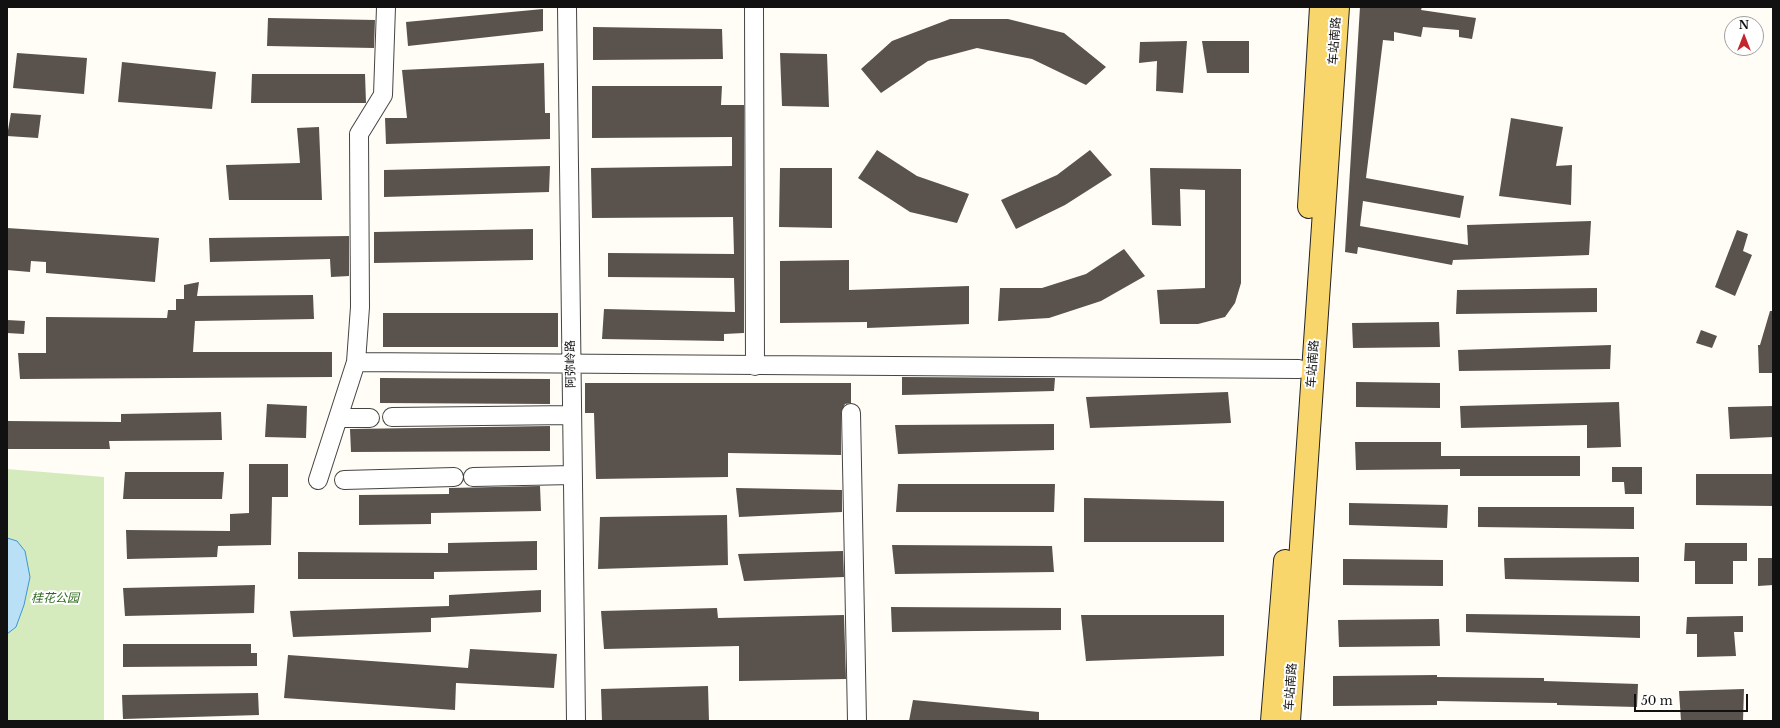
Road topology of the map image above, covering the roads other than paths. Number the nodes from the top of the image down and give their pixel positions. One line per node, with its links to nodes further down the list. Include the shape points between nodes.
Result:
1 (386, 7): 6 (street, via 383,95 359,134 360,307)
2 (567, 7): 7 (street, 阿弥岭路)
3 (754, 7): 8 (street)
4 (1321, 7): 9 (main road, 车站南路)
5 (1338, 7): 23 (main road, 车站南路)
6 (356, 362): 7 (street); 13 (street)
7 (571, 364): 8 (street); 11 (street, 阿弥岭路)
8 (755, 366): 9 (street)
9 (1299, 368): 22 (main road, 车站南路)
10 (851, 413): 21 (street)
11 (572, 415): 12 (street); 15 (street, 阿弥岭路)
12 (392, 417)
13 (339, 418): 14 (street); 18 (street)
14 (370, 418)
15 (573, 475): 17 (street); 20 (street, 阿弥岭路)
16 (454, 477): 19 (street)
17 (473, 477)
18 (318, 480)
19 (344, 480)
20 (576, 721)
21 (857, 721)
22 (1272, 721)
23 (1289, 721)

